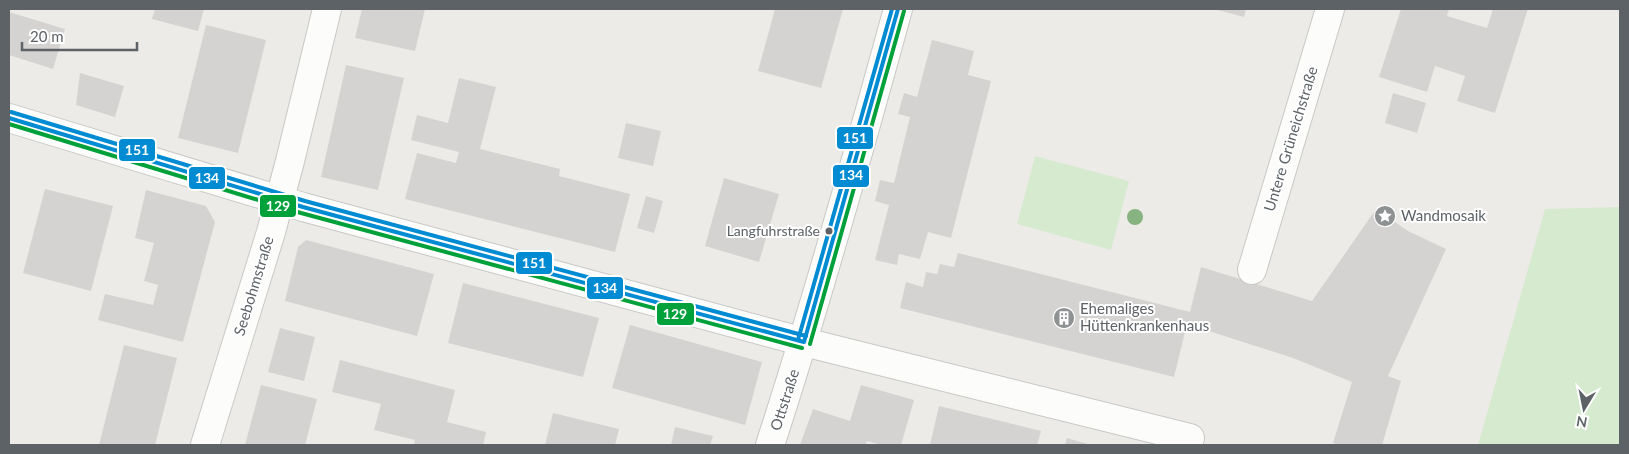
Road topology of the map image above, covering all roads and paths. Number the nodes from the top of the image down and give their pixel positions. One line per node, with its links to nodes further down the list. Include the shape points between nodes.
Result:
1 (327, 9): 5 (street, Seebohmstraße)
2 (898, 9): 7 (street, Ottstraße)
3 (1330, 9): 6 (street, Untere Grüneichstraße)
4 (9, 118): 5 (street)
5 (280, 200): 7 (street); 9 (street, Seebohmstraße)
6 (1252, 270)
7 (804, 342): 8 (street); 10 (street, Ottstraße)
8 (1189, 442)
9 (205, 445)
10 (770, 445)

